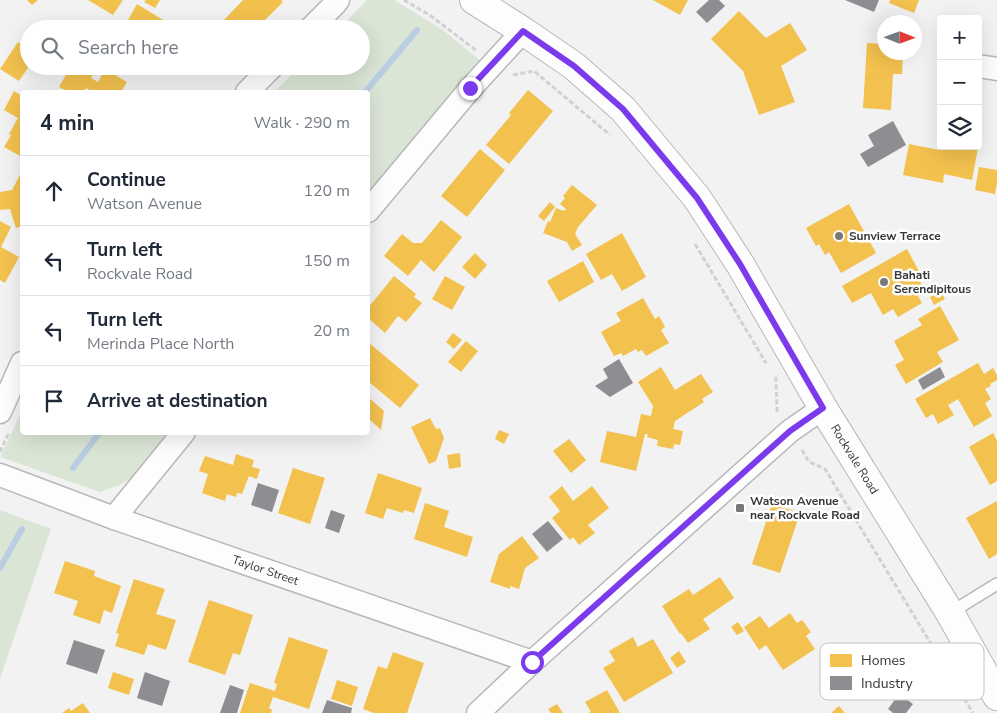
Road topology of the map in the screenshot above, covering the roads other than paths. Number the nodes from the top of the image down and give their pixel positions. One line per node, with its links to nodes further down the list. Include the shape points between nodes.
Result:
1 (338, 0): 3 (street)
2 (474, 0): 4 (street, Rockvale Road)
3 (319, 20)
4 (523, 31): 9 (street, via 470,88); 11 (street, Rockvale Road, via 574,66 623,109 697,198 740,264)
5 (982, 67): 6 (street)
6 (997, 70)
7 (264, 75): 8 (street)
8 (248, 90)
9 (370, 209)
10 (20, 367): 12 (street)
11 (823, 408): 17 (street, Rockvale Road); 19 (street, via 790,431)
12 (0, 412)
13 (182, 435): 15 (street)
14 (0, 475): 15 (street, Taylor Street)
15 (114, 518): 19 (street, Taylor Street)
16 (997, 584): 17 (lane)
17 (950, 613): 18 (street, Rockvale Road)
18 (967, 643)
19 (532, 662): 22 (street)
20 (984, 673): 21 (street, Rockvale Road)
21 (997, 696)
22 (478, 713)

